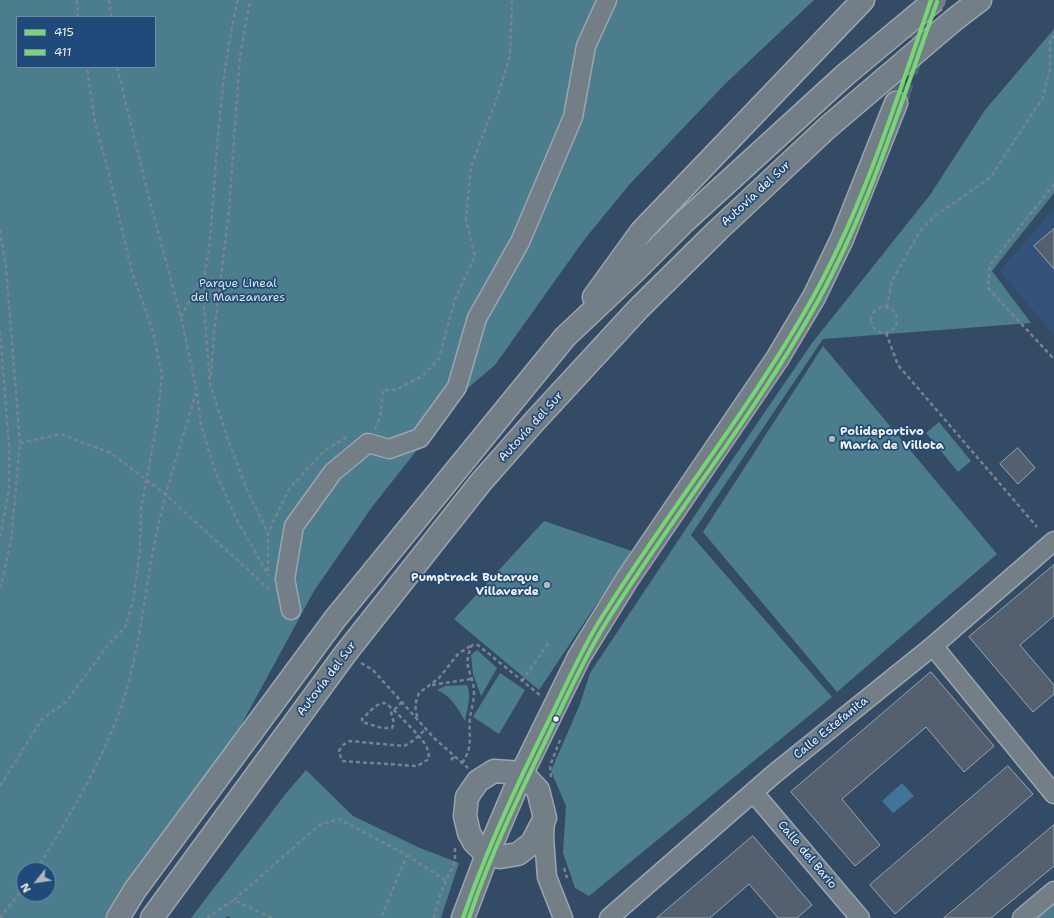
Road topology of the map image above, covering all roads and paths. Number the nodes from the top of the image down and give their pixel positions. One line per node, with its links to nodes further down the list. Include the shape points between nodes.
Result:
1 (77, 0): 10 (path)
2 (109, 0): 11 (path)
3 (238, 0): 18 (path, via 222,103 209,250)
4 (250, 0): 25 (path, via 240,56 229,210)
5 (512, 0): 27 (path, via 510,56 471,167 466,219 475,256 455,299 439,358 424,375 396,390 383,390)
6 (606, 0): 37 (street, via 586,46 573,117 520,242 477,318 457,387 420,438 390,450 368,443 333,472 309,503 294,526 285,579)
7 (863, 0): 23 (main road, via 641,232)
8 (935, 0): 23 (main road, bridge, via 845,74 684,222)
9 (980, 0): 76 (main road, Autovía del Sur, via 828,127 718,230 639,308 533,423 481,482 345,654)
10 (78, 16)
11 (111, 16)
12 (1054, 36): 19 (path, via 1050,40 1050,69 1043,97 991,177 935,216 920,230 892,281)
13 (87, 68): 29 (path, via 94,123 132,272 153,332 162,375 157,423)
14 (117, 68): 20 (path)
15 (896, 103): 55 (main road, via 842,239 814,296 777,359 628,578 579,656)
16 (1054, 184): 24 (path, via 990,265 988,288)
17 (0, 230): 28 (path, via 6,268)
18 (204, 272): 20 (path); 25 (path)
19 (887, 307): 22 (path, via 894,312 897,319 894,328); 22 (path, via 879,307 870,319 877,332)
20 (181, 317): 26 (path)
21 (0, 331): 33 (path, via 10,446 8,489)
22 (886, 333): 31 (path, via 898,365)
23 (565, 337): 75 (main road, via 335,619 140,884)
24 (1054, 359)
25 (210, 384): 32 (path, via 247,490)
26 (197, 392): 30 (path); 35 (path, via 201,425 215,471 237,520)
27 (380, 417)
28 (20, 443): 29 (path, via 60,434 111,453); 36 (path, via 11,540)
29 (146, 479): 30 (path); 58 (path, via 133,602 125,627 108,645 66,702 42,719)
30 (165, 494): 37 (path); 66 (path, via 152,556 139,641 121,707 89,782)
31 (1037, 527)
32 (268, 533)
33 (0, 538)
34 (1054, 541): 40 (street, Calle Estefanita)
35 (271, 582)
36 (0, 590)
37 (291, 610)
38 (550, 641): 43 (path)
39 (472, 645): 42 (path, via 467,659); 43 (path, via 478,645); 44 (path, via 458,654 440,678)
40 (933, 646): 59 (street, Calle Estefanita); 60 (street)
41 (360, 663): 46 (path, via 374,670)
42 (471, 679): 44 (path); 54 (path, via 474,693 470,719 471,742)
43 (522, 681): 45 (path)
44 (429, 686): 48 (path, via 419,693 416,704)
45 (541, 696)
46 (402, 702): 47 (path); 48 (path)
47 (394, 709): 47 (path, via 390,704 378,704 362,722 392,728 394,723 391,713); 51 (path)
48 (417, 718): 49 (path)
49 (426, 729): 51 (path); 52 (path)
50 (563, 733): 57 (path, via 550,766)
51 (418, 736): 51 (path, via 404,746 350,741 343,745 339,756 342,761 352,763 417,766 430,759 425,743)
52 (454, 756): 53 (path); 54 (path)
53 (451, 760)
54 (462, 763): 56 (path)
55 (522, 773): 56 (main road, via 494,771); 61 (main road, via 538,790); 65 (main road)
56 (470, 774): 65 (main road, via 465,816 474,842)
57 (553, 782)
58 (0, 786)
59 (753, 792): 83 (street, Calle Estefanita); 84 (street, Calle del Bario)
60 (1054, 794)
61 (545, 818): 63 (main road, via 532,843); 68 (street)
62 (455, 839): 69 (path, via 455,861)
63 (518, 854): 65 (main road, via 500,857); 68 (street, via 531,860)
64 (407, 855): 69 (path); 73 (path, via 339,819 319,825); 79 (path)
65 (487, 855): 81 (main road)
66 (41, 862)
67 (563, 863): 70 (path)
68 (547, 877): 82 (street)
69 (446, 881): 80 (path)
70 (568, 884)
71 (1054, 891): 85 (street)
72 (16, 897): 74 (path)
73 (234, 900): 77 (path); 78 (path)
74 (0, 918)
75 (118, 918)
76 (152, 918)
77 (207, 918)
78 (272, 918)
79 (381, 918)
80 (434, 918)
81 (463, 918)
82 (563, 918)
83 (609, 918)
84 (860, 918)
85 (1022, 918)

